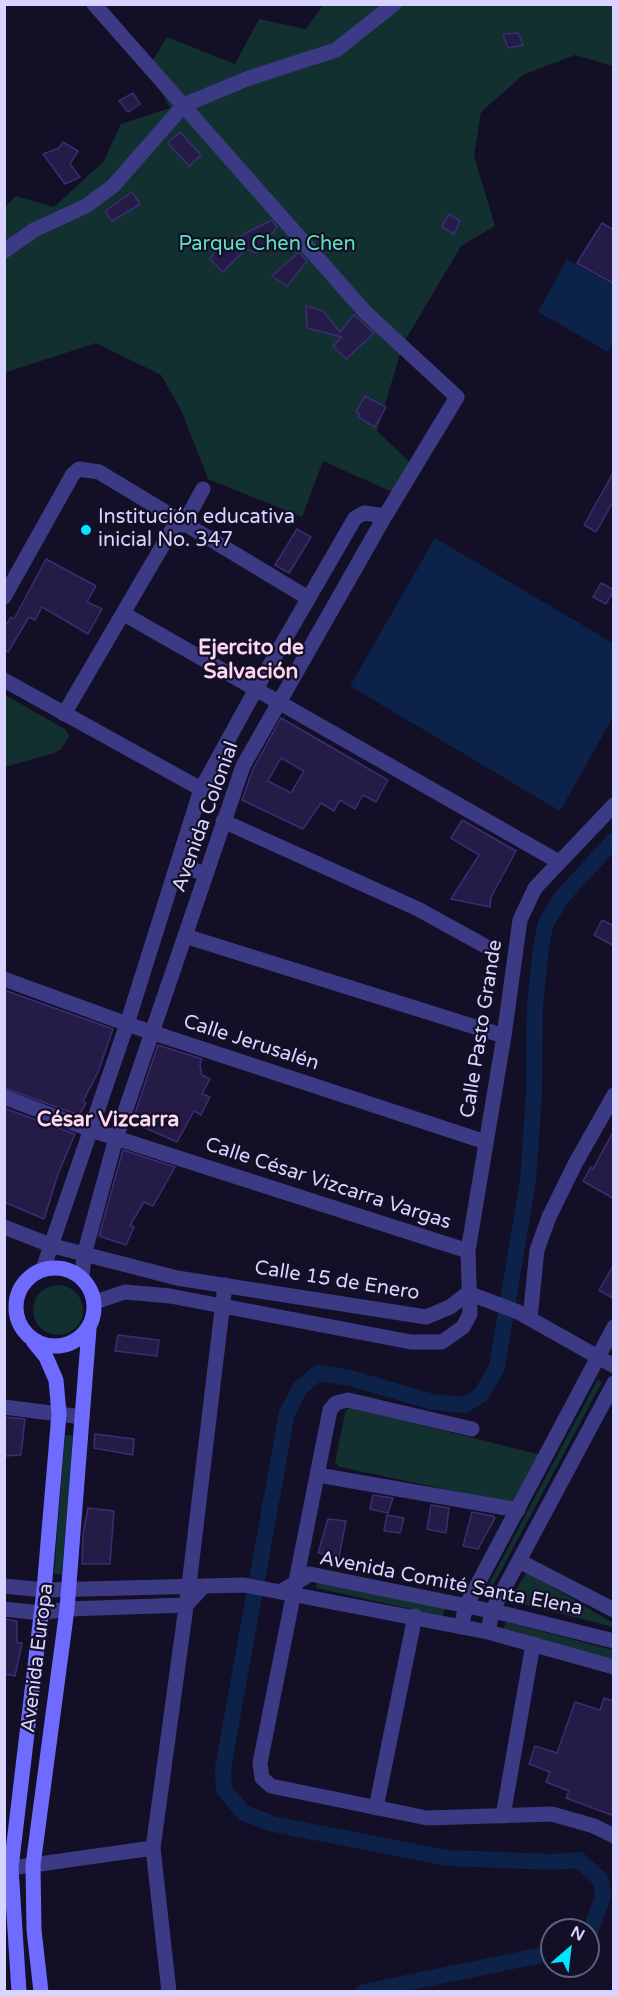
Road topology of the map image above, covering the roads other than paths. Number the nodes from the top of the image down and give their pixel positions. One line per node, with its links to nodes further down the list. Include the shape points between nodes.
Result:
1 (94, 4): 3 (street)
2 (394, 4): 3 (street, via 336,50 249,78)
3 (184, 105): 4 (street, via 112,186 86,206 34,230); 6 (street, via 365,312 457,397)
4 (4, 251)
5 (203, 489): 7 (street)
6 (385, 516): 9 (street, Avenida Colonial, via 364,513 355,518); 13 (street, Avenida Colonial)
7 (180, 523): 8 (street, via 99,472 79,469); 9 (street); 10 (street)
8 (4, 597)
9 (308, 598): 12 (street, Avenida Colonial)
10 (124, 614): 12 (street); 14 (street)
11 (4, 680): 14 (street)
12 (256, 689): 13 (street); 15 (street, Avenida Colonial)
13 (278, 702): 17 (street, Avenida Colonial, via 243,766); 18 (street)
14 (64, 714): 15 (street)
15 (201, 789): 19 (street, Avenida Colonial)
16 (614, 805): 18 (street, Calle Pasto Grande)
17 (223, 822): 20 (street, Avenida Colonial); 22 (street, via 418,909)
18 (559, 862): 26 (street, Calle Pasto Grande, via 535,888 520,920)
19 (178, 864): 20 (street); 24 (street, Avenida Colonial)
20 (205, 874): 21 (street, Avenida Colonial)
21 (185, 936): 25 (street, Avenida Colonial); 26 (street)
22 (485, 946)
23 (4, 979): 24 (street, Calle Jerusalén)
24 (127, 1024): 25 (street, Calle Jerusalén); 29 (street, Avenida Colonial)
25 (152, 1032): 30 (street, Avenida Colonial); 31 (street, Calle Jerusalén)
26 (504, 1036): 31 (street, Calle Pasto Grande)
27 (614, 1095): 44 (street, via 549,1217 537,1250)
28 (4, 1097): 29 (street, Calle César Vizcarra Vargas)
29 (91, 1130): 30 (street, Calle César Vizcarra Vargas); 33 (street, Avenida Colonial)
30 (116, 1138): 34 (street, Calle César Vizcarra Vargas); 35 (street, Avenida Colonial)
31 (486, 1142): 34 (street, Calle Pasto Grande)
32 (4, 1227): 33 (street, Calle 15 de Enero)
33 (53, 1246): 35 (street, Calle 15 de Enero); 36 (street, Avenida Colonial)
34 (468, 1251): 40 (street, Calle Pasto Grande)
35 (84, 1255): 37 (street, Avenida Colonial); 38 (street, Calle 15 de Enero, via 177,1278)
36 (44, 1269): 37 (main road, via 64,1268); 39 (main road)
37 (82, 1277): 41 (main road)
38 (225, 1285): 40 (street, Calle 15 de Enero, via 426,1317 450,1307); 42 (street)
39 (11, 1289): 43 (main road)
40 (468, 1293): 42 (street, via 470,1314 463,1327 442,1342 411,1342); 44 (street)
41 (96, 1302): 42 (street, via 126,1292); 46 (main road)
42 (222, 1306): 59 (street)
43 (10, 1307): 47 (main road)
44 (524, 1315): 48 (street)
45 (614, 1327): 48 (street)
46 (89, 1329): 47 (main road, via 75,1343 55,1348); 53 (main road, Avenida Europa)
47 (33, 1341): 52 (main road, Avenida Europa, via 56,1380)
48 (597, 1356): 49 (street); 56 (street)
49 (614, 1366)
50 (614, 1383): 57 (street)
51 (4, 1407): 52 (street)
52 (59, 1414): 53 (street); 62 (main road, Avenida Europa)
53 (82, 1417): 60 (main road, Avenida Europa)
54 (472, 1429): 55 (street, via 348,1400 336,1403 330,1410)
55 (318, 1475): 56 (street); 61 (street)
56 (518, 1510): 64 (street)
57 (519, 1561): 67 (street); 68 (street)
58 (4, 1586): 62 (street)
59 (197, 1586): 60 (street); 61 (street); 63 (street)
60 (67, 1589): 62 (street); 66 (main road, Avenida Europa)
61 (284, 1589): 64 (street, Avenida Comité Santa Elena, via 310,1574); 70 (street); 76 (street, via 260,1763 262,1778 272,1786)
62 (44, 1590): 69 (main road, Avenida Europa)
63 (186, 1605): 66 (street); 80 (street)
64 (466, 1606): 68 (street, Avenida Comité Santa Elena); 71 (street)
65 (4, 1609): 69 (street)
66 (67, 1609): 69 (street); 81 (main road, Avenida Europa)
67 (614, 1610)
68 (492, 1611): 72 (street); 73 (street, Avenida Comité Santa Elena)
69 (40, 1613): 78 (main road, Avenida Europa)
70 (415, 1616): 71 (street); 76 (street)
71 (461, 1627): 72 (street)
72 (488, 1632): 74 (street)
73 (614, 1641)
74 (533, 1644): 75 (street); 77 (street)
75 (614, 1666)
76 (376, 1808): 77 (street, via 427,1818)
77 (502, 1816): 79 (street, via 552,1814)
78 (10, 1827): 82 (main road, Avenida Europa)
79 (614, 1836)
80 (153, 1848): 81 (street); 86 (street)
81 (33, 1865): 82 (street); 85 (main road, Avenida Europa, via 34,1930)
82 (8, 1869): 83 (main road, Avenida Europa)
83 (10, 1962): 84 (main road, Avenida Europa)
84 (19, 1992)
85 (41, 1992)
86 (169, 1992)

